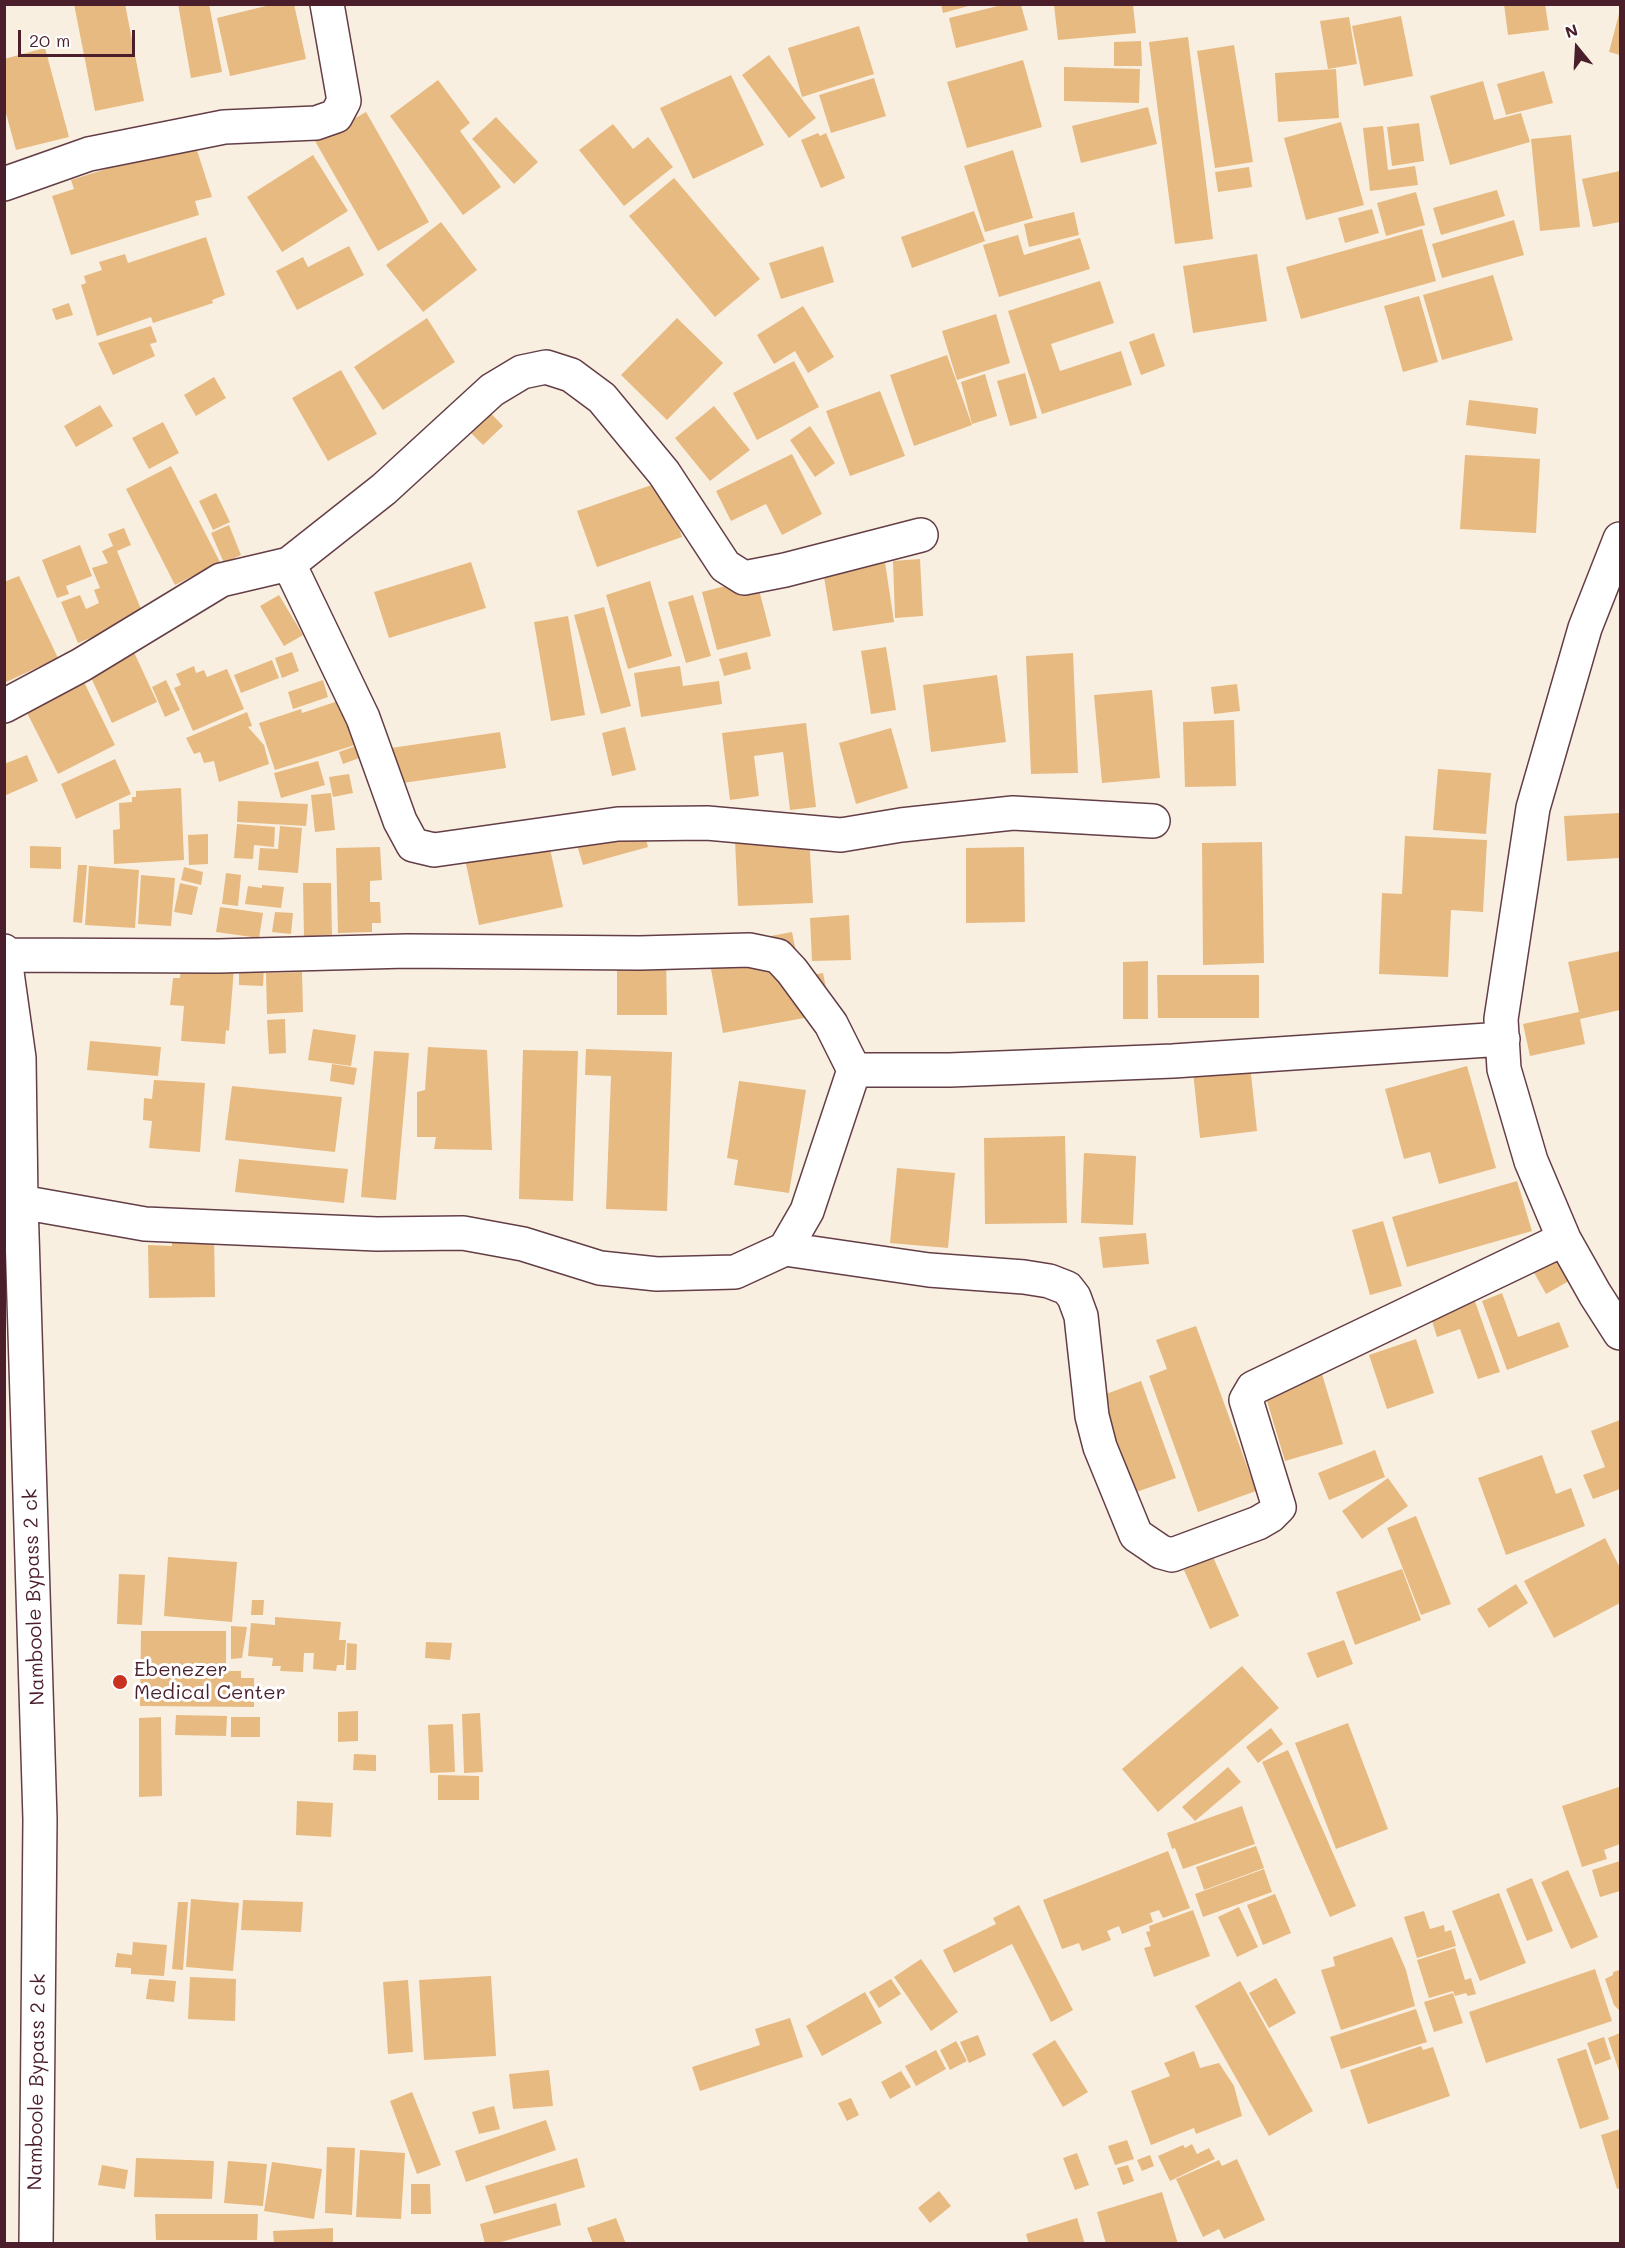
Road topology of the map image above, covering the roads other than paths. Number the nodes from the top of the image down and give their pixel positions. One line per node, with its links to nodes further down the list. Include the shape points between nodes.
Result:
1 (327, 4): 2 (street, via 344,101 336,116 316,123 224,127 89,154)
2 (4, 184)
3 (921, 535): 5 (street, via 744,578 725,566 664,472 602,398 571,375 546,367 522,372 492,390 384,489)
4 (1620, 539): 9 (street, via 1585,628 1533,808 1501,1019)
5 (289, 564): 6 (street, via 221,580 81,665); 7 (street, via 363,718 399,820 413,845 434,850 618,824 707,823 841,835 1013,813)
6 (4, 706)
7 (1153, 821)
8 (5, 953): 10 (street, via 218,956 749,950 778,956 792,970 831,1024); 11 (street, Namboole Bypass 2 ck, via 19,1058)
9 (1503, 1039): 10 (street, via 1173,1061); 12 (street, via 1504,1069 1531,1161)
10 (854, 1070): 13 (street, via 807,1211)
11 (21, 1202): 13 (street, via 145,1224 365,1234 464,1233 523,1244 600,1268 657,1274 735,1272); 15 (street, Namboole Bypass 2 ck, via 40,1819)
12 (1564, 1239): 13 (street, via 1253,1388 1246,1400 1279,1507 1258,1523 1172,1555 1136,1535 1100,1447 1092,1416 1081,1316 1066,1288 1024,1277 929,1270); 14 (street)
13 (785, 1249)
14 (1620, 1333)
15 (36, 2244)

